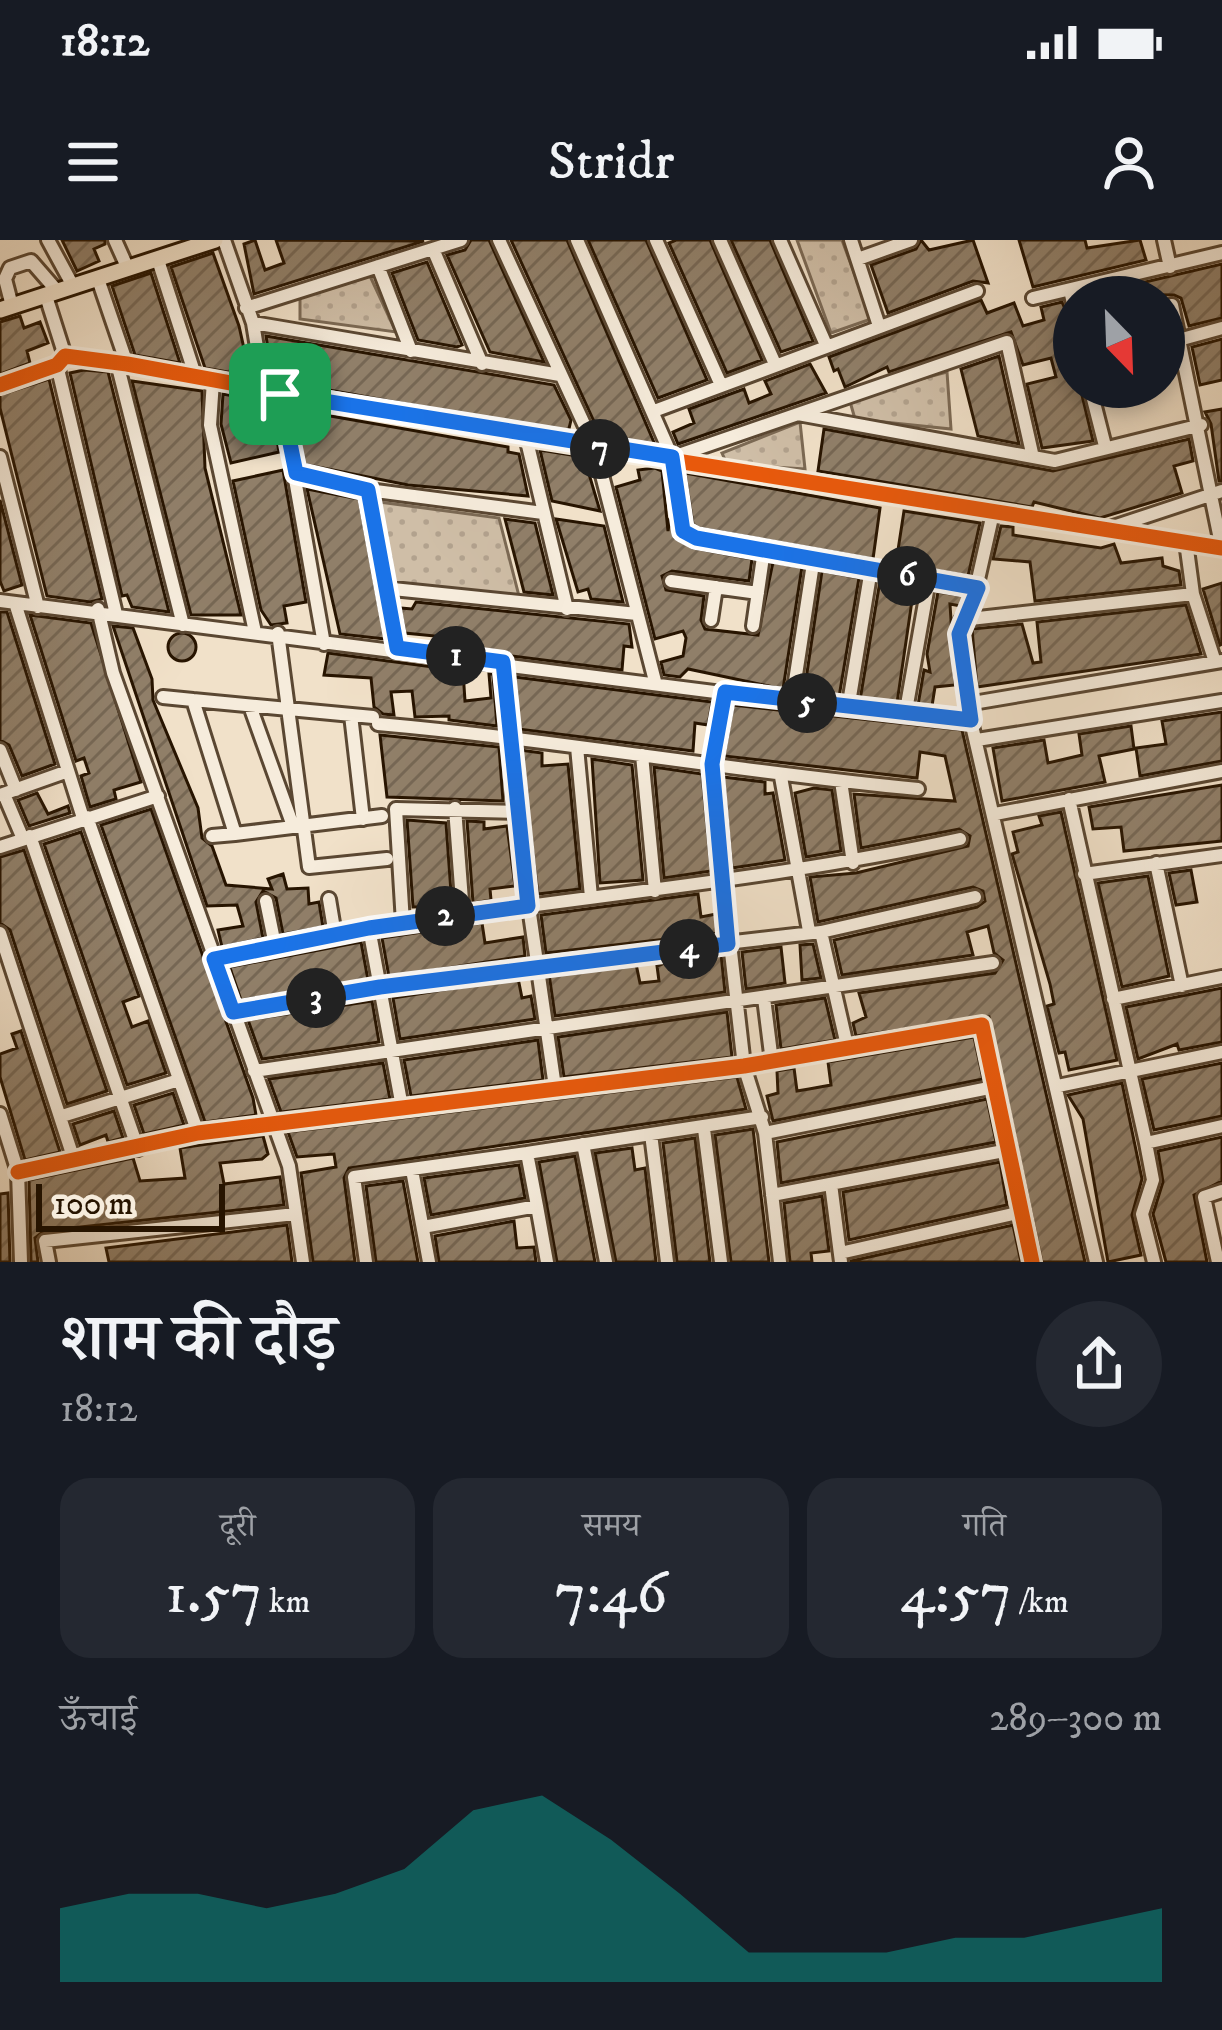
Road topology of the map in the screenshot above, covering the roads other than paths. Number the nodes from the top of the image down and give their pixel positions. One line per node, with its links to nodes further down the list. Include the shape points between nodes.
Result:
1 (48, 240): 24 (street)
2 (115, 240): 20 (street)
3 (220, 240): 13 (main road); 28 (street)
4 (461, 240): 14 (street)
5 (499, 240): 41 (street)
6 (577, 240): 48 (street)
7 (720, 240): 39 (street)
8 (851, 240): 16 (street)
9 (911, 240): 16 (street)
10 (1164, 240): 19 (street)
11 (784, 241): 33 (street)
12 (661, 242): 44 (street)
13 (191, 244): 17 (main road)
14 (433, 249): 18 (street); 38 (street)
15 (1222, 253): 19 (street)
16 (858, 259): 30 (street)
17 (158, 260): 20 (main road); 40 (street)
18 (378, 266): 28 (street); 34 (street)
19 (1170, 267): 21 (street)
20 (128, 269): 22 (main road)
21 (1131, 276)
22 (98, 279): 24 (main road); 37 (street)
23 (977, 291): 30 (street)
24 (59, 292): 27 (main road); 27 (street, via 31,261 10,268); 36 (street)
25 (1053, 294): 26 (street)
26 (1033, 298)
27 (6, 308)
28 (246, 308): 29 (street)
29 (253, 323): 34 (street); 45 (street)
30 (878, 326): 33 (street)
31 (1222, 328): 32 (street)
32 (1185, 338)
33 (826, 345): 39 (street)
34 (411, 351): 38 (street)
35 (1185, 359): 50 (street)
36 (61, 361): 37 (street); 43 (street); 79 (street)
37 (122, 363): 40 (street); 83 (street)
38 (482, 364): 41 (street)
39 (775, 364): 44 (street)
40 (195, 375): 42 (street)
41 (560, 375): 53 (street)
42 (213, 381): 45 (street); 85 (street, via 210,425)
43 (0, 385)
44 (721, 385): 48 (street)
45 (264, 389): 46 (street)
46 (280, 394): 51 (street); 57 (street)
47 (1095, 408): 52 (street)
48 (654, 411): 56 (street)
49 (797, 414): 54 (street); 54 (street, via 1007,342); 56 (street)
50 (1201, 425): 52 (street); 59 (street)
51 (526, 437): 53 (street); 60 (street)
52 (1105, 446): 54 (street, via 1055,461)
53 (595, 448): 56 (street); 80 (street)
54 (1032, 454)
55 (0, 457): 76 (street)
56 (672, 457): 61 (street); 65 (street, via 683,531)
57 (296, 473): 58 (street); 87 (street)
58 (368, 490): 60 (street); 71 (street)
59 (1217, 492): 62 (street); 64 (street)
60 (543, 513): 78 (street)
61 (993, 513): 62 (street); 72 (street)
62 (1121, 526): 63 (street)
63 (1186, 542): 64 (street); 74 (street)
64 (1222, 548)
65 (764, 550): 66 (street); 73 (street)
66 (814, 557): 67 (street); 95 (street)
67 (872, 568): 68 (street); 99 (street)
68 (929, 580): 72 (street); 102 (street)
69 (671, 581): 70 (street)
70 (716, 587): 73 (street); 81 (street)
71 (383, 588): 78 (street); 88 (street)
72 (978, 588): 82 (street)
73 (758, 593): 84 (street)
74 (1192, 595): 82 (street); 89 (street)
75 (7, 602): 76 (street); 110 (street)
76 (38, 607): 77 (street)
77 (98, 609): 79 (street); 116 (street)
78 (567, 609): 80 (street)
79 (116, 614): 83 (street)
80 (637, 614): 91 (street)
81 (711, 620)
82 (961, 620): 97 (street)
83 (183, 625): 85 (street)
84 (753, 626)
85 (255, 632): 86 (street)
86 (278, 633): 87 (street); 100 (street)
87 (324, 644): 88 (street)
88 (397, 648): 90 (street)
89 (1219, 661): 97 (street)
90 (503, 662): 91 (street); 104 (street)
91 (655, 681): 92 (street)
92 (725, 692): 95 (street); 109 (street)
93 (163, 697): 94 (street)
94 (193, 700): 98 (street); 125 (street)
95 (792, 700): 99 (street)
96 (1222, 701): 105 (street)
97 (967, 704): 103 (street)
98 (250, 706): 100 (street); 124 (street)
99 (848, 709): 102 (street)
100 (289, 710): 101 (street); 124 (street)
101 (351, 716): 104 (street); 123 (street)
102 (905, 716): 103 (street)
103 (971, 720): 105 (street)
104 (508, 736): 106 (street); 119 (street)
105 (977, 740): 120 (street)
106 (578, 747): 108 (street); 138 (street)
107 (0, 750): 115 (street)
108 (642, 755): 109 (street); 137 (street)
109 (712, 764): 112 (street); 136 (street)
110 (68, 771): 115 (street); 122 (street)
111 (1222, 771): 117 (street)
112 (782, 777): 113 (street); 134 (street)
113 (841, 782): 114 (street); 132 (street)
114 (918, 789)
115 (6, 793): 127 (street)
116 (158, 796): 122 (street); 151 (street)
117 (1069, 799): 120 (street); 135 (street)
118 (455, 808): 119 (street); 143 (street); 144 (street, via 400,806 393,814)
119 (516, 812): 142 (street)
120 (994, 814): 171 (street)
121 (382, 815): 123 (street)
122 (85, 817): 127 (street); 170 (street)
123 (363, 819): 124 (street)
124 (298, 826): 125 (street); 131 (street, via 309,867)
125 (235, 834): 126 (street)
126 (212, 836)
127 (26, 838): 129 (street); 174 (street)
128 (960, 839): 132 (street)
129 (0, 847)
130 (1222, 855): 133 (street)
131 (387, 860)
132 (853, 863): 134 (street)
133 (1156, 863): 135 (street); 155 (street)
134 (796, 874): 136 (street); 146 (street)
135 (1084, 874): 159 (street)
136 (723, 883): 137 (street); 149 (street)
137 (655, 891): 138 (street)
138 (591, 897): 142 (street)
139 (975, 897): 146 (street)
140 (329, 899): 148 (street)
141 (266, 901): 150 (street)
142 (528, 906): 143 (street); 153 (street)
143 (463, 914): 144 (street)
144 (403, 923): 145 (street)
145 (369, 928): 148 (street); 156 (street)
146 (815, 932): 149 (street); 157 (street)
147 (0, 933): 177 (street)
148 (335, 935): 150 (street)
149 (728, 944): 153 (street); 160 (street)
150 (275, 945): 151 (street)
151 (214, 959): 161 (street)
152 (993, 962): 157 (street)
153 (536, 965): 156 (street); 162 (street)
154 (1222, 977): 155 (street)
155 (1181, 986): 159 (street)
156 (380, 987): 161 (street); 163 (street)
157 (831, 989): 158 (street); 164 (street)
158 (764, 998): 160 (street); 166 (street)
159 (1113, 999): 169 (street)
160 (740, 1001): 162 (street); 167 (street)
161 (233, 1012): 168 (street)
162 (547, 1026): 163 (street); 173 (street)
163 (392, 1048): 168 (street); 175 (street)
164 (848, 1050): 166 (street); 172 (street, via 982,1025)
165 (1222, 1052): 169 (street)
166 (772, 1062): 167 (street)
167 (744, 1066): 173 (street); 178 (street)
168 (254, 1071): 179 (street)
169 (1129, 1071): 171 (street); 185 (street)
170 (179, 1080): 174 (street); 182 (street)
171 (1058, 1086): 213 (street)
172 (994, 1087): 183 (street); 188 (street)
173 (555, 1088): 175 (street)
174 (122, 1097): 177 (street); 187 (street)
175 (402, 1107): 179 (street)
176 (0, 1114): 192 (street)
177 (62, 1116): 190 (street)
178 (762, 1117): 181 (street); 183 (street)
179 (273, 1125): 182 (street); 198 (street)
180 (1222, 1126): 185 (street)
181 (704, 1129): 184 (street); 210 (street)
182 (198, 1132): 187 (street)
183 (765, 1132): 195 (street)
184 (650, 1134): 186 (street); 209 (street)
185 (1146, 1143): 214 (street, via 1153,1180 1142,1214)
186 (583, 1144): 189 (street); 208 (street)
187 (138, 1149): 190 (street)
188 (1009, 1150): 193 (street); 197 (street)
189 (527, 1153): 191 (street); 196 (street)
190 (74, 1160): 192 (street)
191 (412, 1170): 199 (street); 205 (street, via 354,1177)
192 (18, 1172): 202 (street)
193 (831, 1184): 195 (street); 200 (street)
194 (1222, 1192): 201 (street, via 1204,1197)
195 (772, 1195): 211 (street)
196 (537, 1206): 199 (street); 207 (street)
197 (1022, 1212): 200 (street); 212 (street)
198 (295, 1214): 203 (street, via 45,1240); 204 (street)
199 (423, 1227): 206 (street)
200 (841, 1257)
201 (1218, 1258)
202 (21, 1262)
203 (49, 1262)
204 (303, 1262)
205 (366, 1262)
206 (429, 1262)
207 (547, 1262)
208 (606, 1262)
209 (667, 1262)
210 (721, 1262)
211 (780, 1262)
212 (1032, 1262)
213 (1096, 1262)
214 (1154, 1262)

